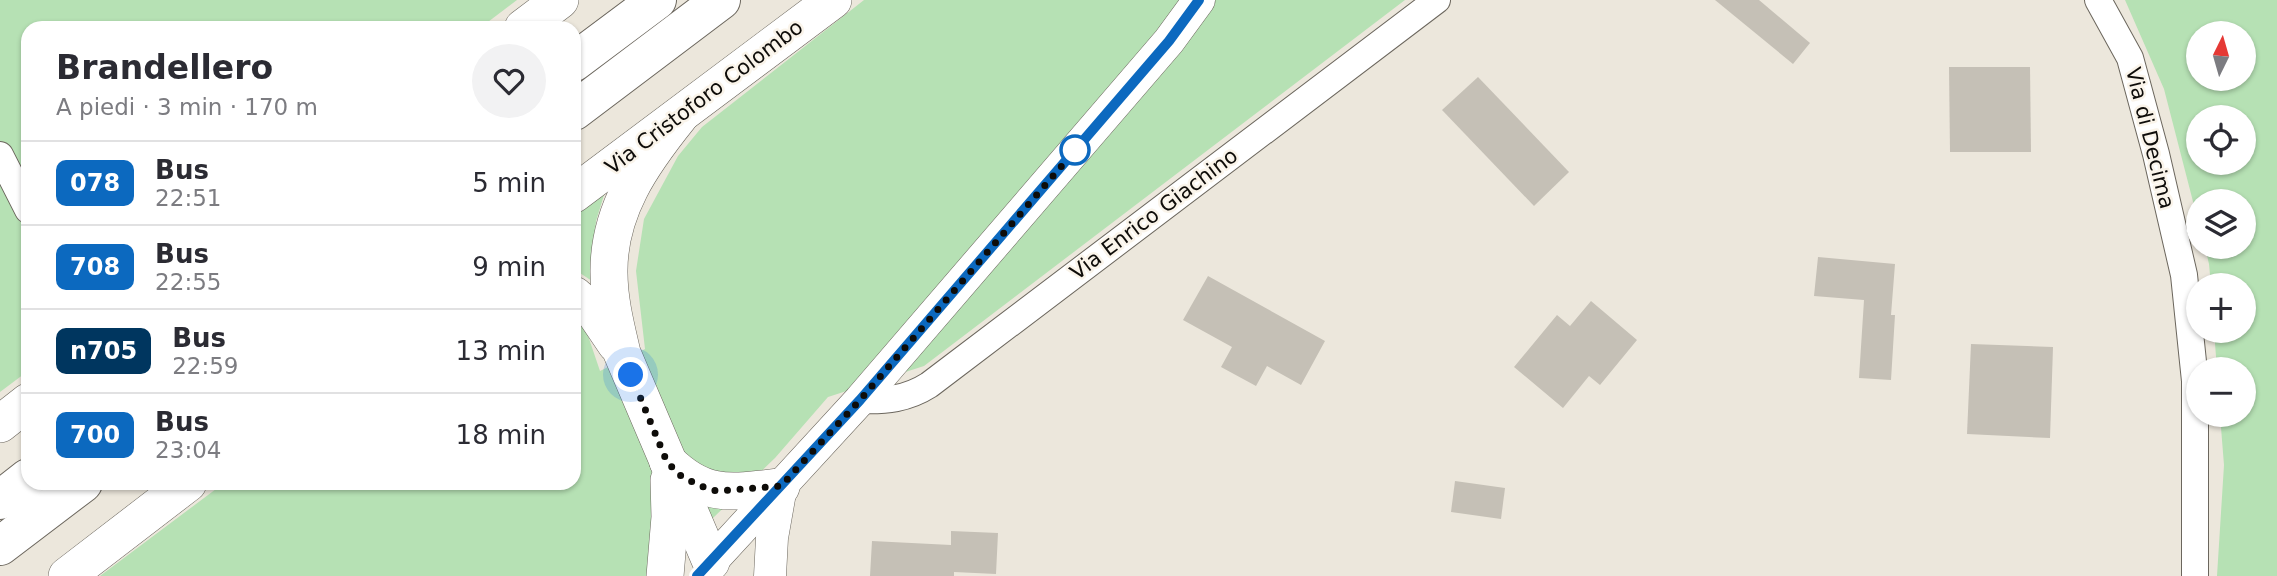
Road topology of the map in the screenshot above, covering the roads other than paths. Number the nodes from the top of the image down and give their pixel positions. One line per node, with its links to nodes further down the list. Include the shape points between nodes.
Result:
1 (560, 0): 8 (main road)
2 (657, 0): 9 (highway)
3 (721, 0): 10 (highway)
4 (833, 0): 11 (main road, Via Cristoforo Colombo)
5 (1199, 0): 17 (street, via 1169,41)
6 (1437, 0): 17 (street, Via Enrico Giachino, via 929,385 905,397)
7 (2098, 0): 31 (street, Via di Decima, via 2130,58 2184,275 2195,381)
8 (532, 21)
9 (581, 57)
10 (581, 106)
11 (679, 117): 13 (main road, Via Cristoforo Colombo); 16 (main road, via 636,176 617,218 609,274)
12 (0, 155): 14 (street)
13 (581, 189)
14 (21, 196)
15 (581, 301): 16 (main road, via 595,313)
16 (622, 353): 20 (main road)
17 (860, 400): 22 (street)
18 (21, 408): 19 (main road)
19 (0, 424)
20 (667, 462): 22 (main road, via 682,477 710,490); 27 (main road); 29 (main road, via 670,517)
21 (21, 483): 25 (highway)
22 (781, 486): 27 (street); 30 (street)
23 (74, 490): 26 (highway)
24 (179, 490): 28 (main road)
25 (0, 499)
26 (0, 546)
27 (709, 571)
28 (67, 576)
29 (665, 576)
30 (770, 576)
31 (2195, 576)

